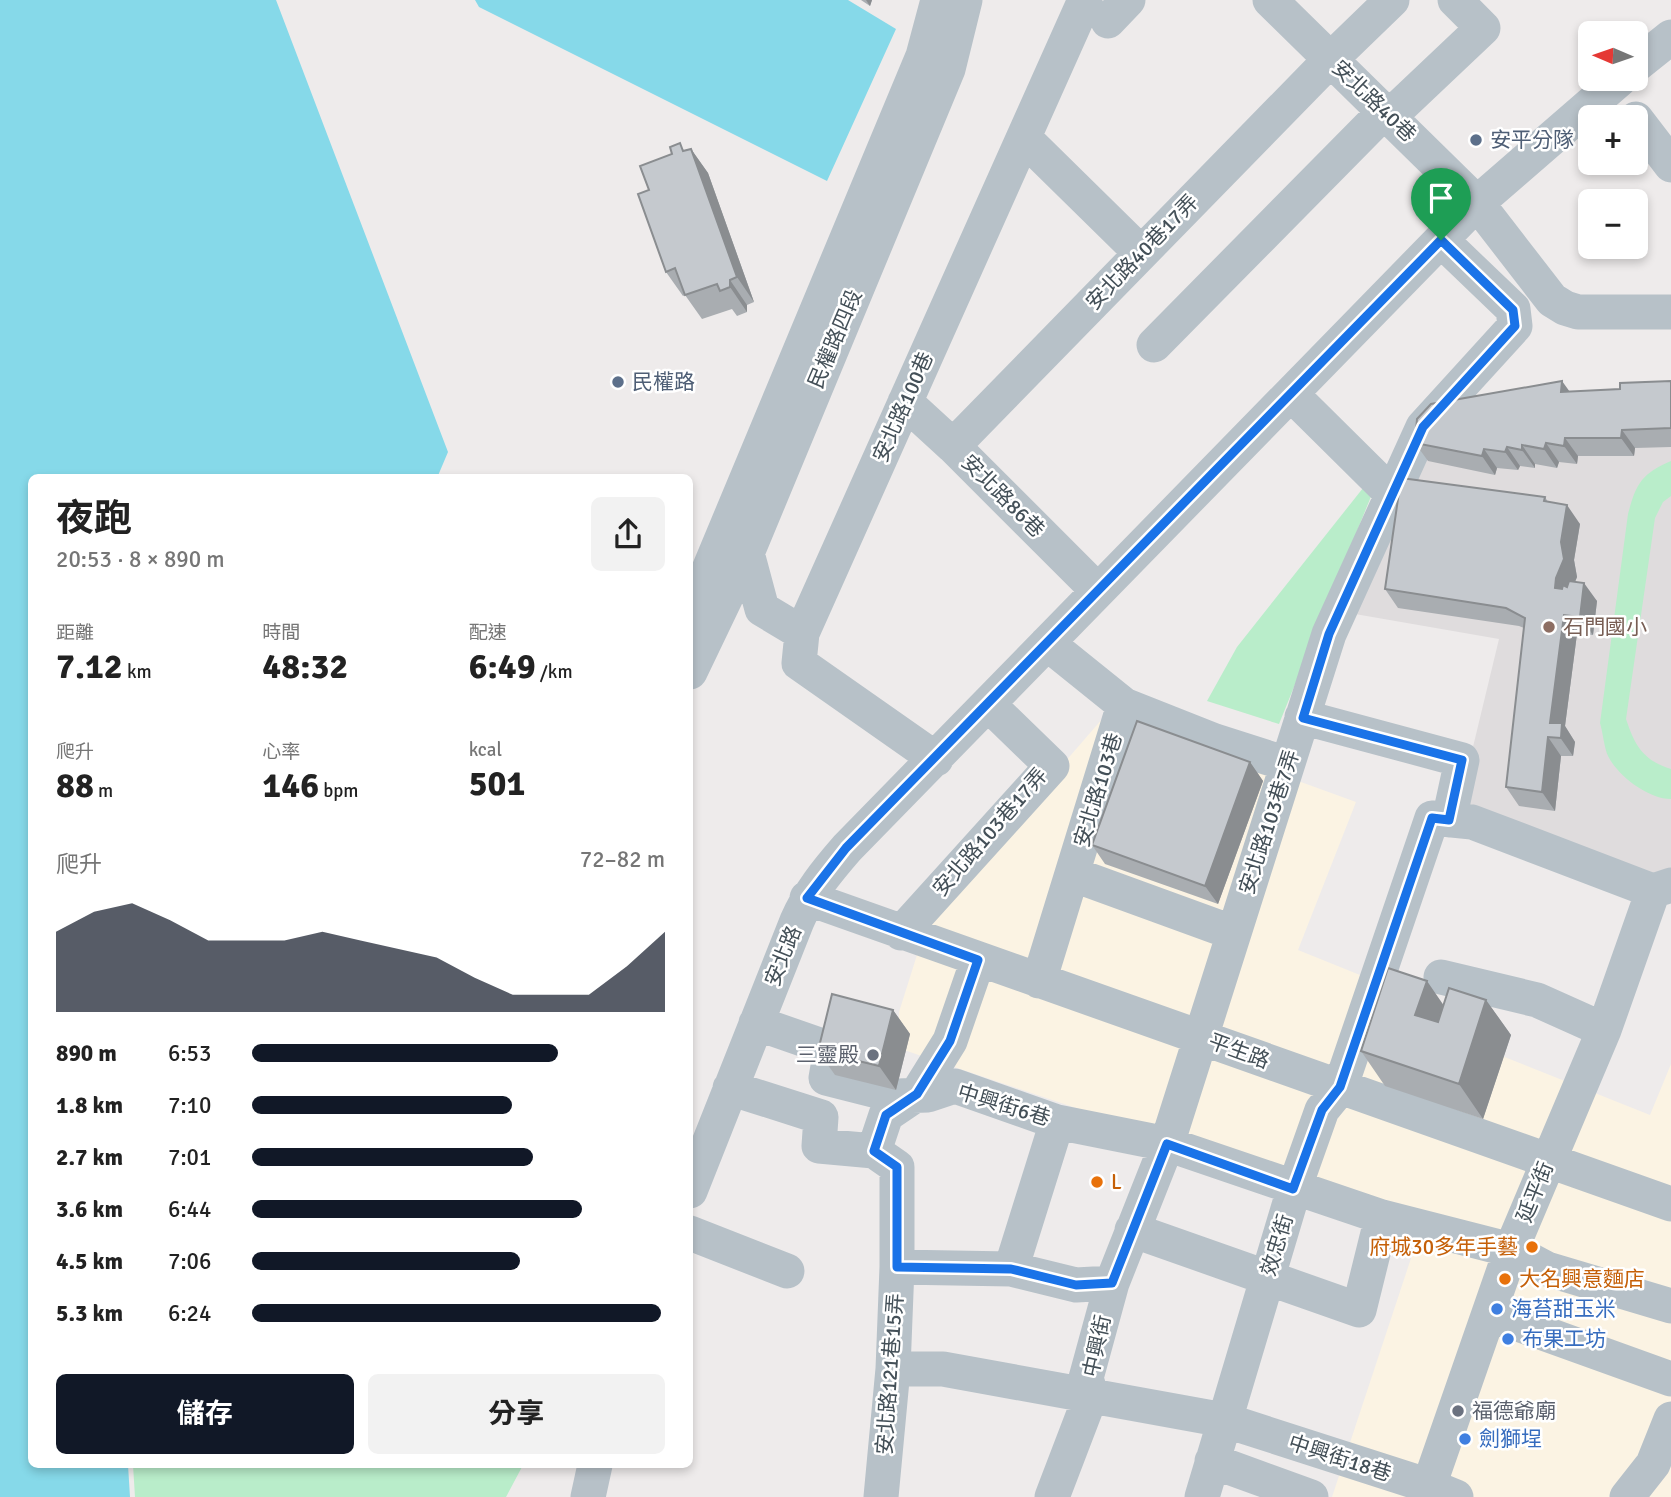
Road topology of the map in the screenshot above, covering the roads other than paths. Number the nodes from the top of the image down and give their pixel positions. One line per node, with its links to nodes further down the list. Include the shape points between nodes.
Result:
1 (937, 0): 24 (street, 民權路四段, via 923,56)
2 (965, 0): 24 (street, 民權路四段, via 948,69)
3 (1392, 0): 9 (street, 安北路40巷17弄)
4 (1454, 0): 11 (street, via 1483,28)
5 (1280, 3): 9 (street, 安北路40巷)
6 (1107, 7): 13 (street, 安北路100巷)
7 (1671, 37): 8 (street, 安北路)
8 (1648, 56)
9 (1331, 59): 11 (street, 安北路40巷); 17 (street, 安北路40巷17弄)
10 (1606, 91): 15 (street, 安北路)
11 (1388, 114): 15 (street, 安北路40巷); 19 (street)
12 (1648, 134): 14 (street)
13 (1024, 138): 17 (street); 21 (street, 安北路100巷)
14 (1671, 165)
15 (1478, 203): 16 (street, 安北路); 18 (street, 安北路40巷, via 1552,300 1565,308 1578,312)
16 (1441, 240): 20 (street, 安北路); 23 (street, 安北路103巷7弄, via 1513,310 1515,326 1423,427)
17 (1141, 253): 22 (street, 安北路40巷17弄)
18 (1671, 312)
19 (1154, 345)
20 (1291, 394): 23 (street); 25 (street, 安北路)
21 (905, 402): 22 (street, 安北路86巷); 27 (street, 安北路100巷)
22 (953, 446): 25 (street, 安北路86巷)
23 (1391, 493): 32 (street, 安北路103巷7弄, via 1329,634)
24 (735, 546): 26 (street, 民權路四段); 27 (street, via 762,609); 29 (street, 民權路四段)
25 (1098, 591): 28 (street, 安北路)
26 (693, 610)
27 (803, 633): 33 (street, 安北路100巷, via 799,663)
28 (1047, 643): 30 (street, 安北路); 31 (street, 安北路103巷)
29 (693, 664)
30 (988, 704): 33 (street, 安北路); 39 (street, 安北路103巷17弄, via 1052,766)
31 (1124, 705): 34 (street, 安北路103巷); 36 (street, 安北路103巷)
32 (1303, 718): 34 (street, 安北路103巷7弄); 35 (street, via 1462,760)
33 (936, 759): 38 (street, 安北路, via 846,848)
34 (1287, 764): 40 (street, 安北路103巷7弄)
35 (1449, 820): 37 (street, via 1472,822); 47 (street, 效忠街, via 1432,818)
36 (1072, 874): 40 (street, 安北路103巷); 43 (street, 安北路103巷)
37 (1662, 888): 45 (street, 延平街)
38 (807, 898): 39 (street, 平生路); 44 (street, 安北路)
39 (901, 933): 41 (street, 平生路)
40 (1234, 933): 46 (street, 安北路103巷7弄)
41 (978, 960): 43 (street, 平生路); 49 (street, via 950,1041)
42 (1441, 977): 45 (street, via 1537,1000)
43 (1039, 981): 46 (street, 平生路)
44 (756, 1023): 48 (street, 安北路); 49 (street, 中興街6巷, via 831,1049 826,1078 897,1096)
45 (1604, 1030): 53 (street, 延平街)
46 (1200, 1036): 47 (street, 平生路); 51 (street, 中興街)
47 (1340, 1087): 53 (street, 平生路); 55 (street, 效忠街, via 1322,1110)
48 (730, 1088): 52 (street, via 821,1117 819,1146); 54 (street, 安北路)
49 (917, 1094): 50 (street, 中興街6巷, via 956,1086); 52 (street, via 886,1115)
50 (1057, 1122): 51 (street, 中興街6巷); 62 (street)
51 (1167, 1144): 55 (street, 中興街6巷); 58 (street, 中興街)
52 (874, 1151): 61 (street, 安北路121巷15弄, via 897,1167)
53 (1548, 1161): 56 (street, 平生路); 60 (street, 延平街)
54 (693, 1183)
55 (1293, 1189): 57 (street, 中興街6巷); 64 (street, 效忠街)
56 (1671, 1204)
57 (1382, 1217): 60 (street, 中興街6巷); 64 (street, via 1359,1310)
58 (1132, 1230): 64 (street); 65 (street, 中興街)
59 (693, 1234): 63 (street)
60 (1511, 1250): 66 (street, 中興街6巷, via 1547,1269); 67 (street, 延平街)
61 (897, 1267): 62 (street); 68 (street, 安北路121巷15弄)
62 (1011, 1269): 65 (street, via 1076,1285)
63 (787, 1271)
64 (1266, 1279): 72 (street, 效忠街)
65 (1112, 1283): 70 (street, 中興街, via 1086,1378)
66 (1671, 1306)
67 (1490, 1314): 69 (street); 77 (street, 延平街)
68 (893, 1369): 70 (street, via 943,1369); 79 (street, 安北路121巷15弄)
69 (1671, 1379)
70 (1091, 1395): 72 (street, 中興街18巷); 80 (street, 中興街)
71 (1671, 1419): 76 (street)
72 (1224, 1420): 73 (street, 中興街18巷); 74 (street, 效忠街)
73 (1328, 1454): 77 (street, 中興街18巷); 82 (street)
74 (1212, 1461): 81 (street, 效忠街); 82 (street)
75 (594, 1468): 78 (street)
76 (1662, 1468): 83 (street)
77 (1437, 1493)
78 (588, 1497)
79 (881, 1497)
80 (1052, 1497)
81 (1202, 1497)
82 (1311, 1497)
83 (1627, 1497)

